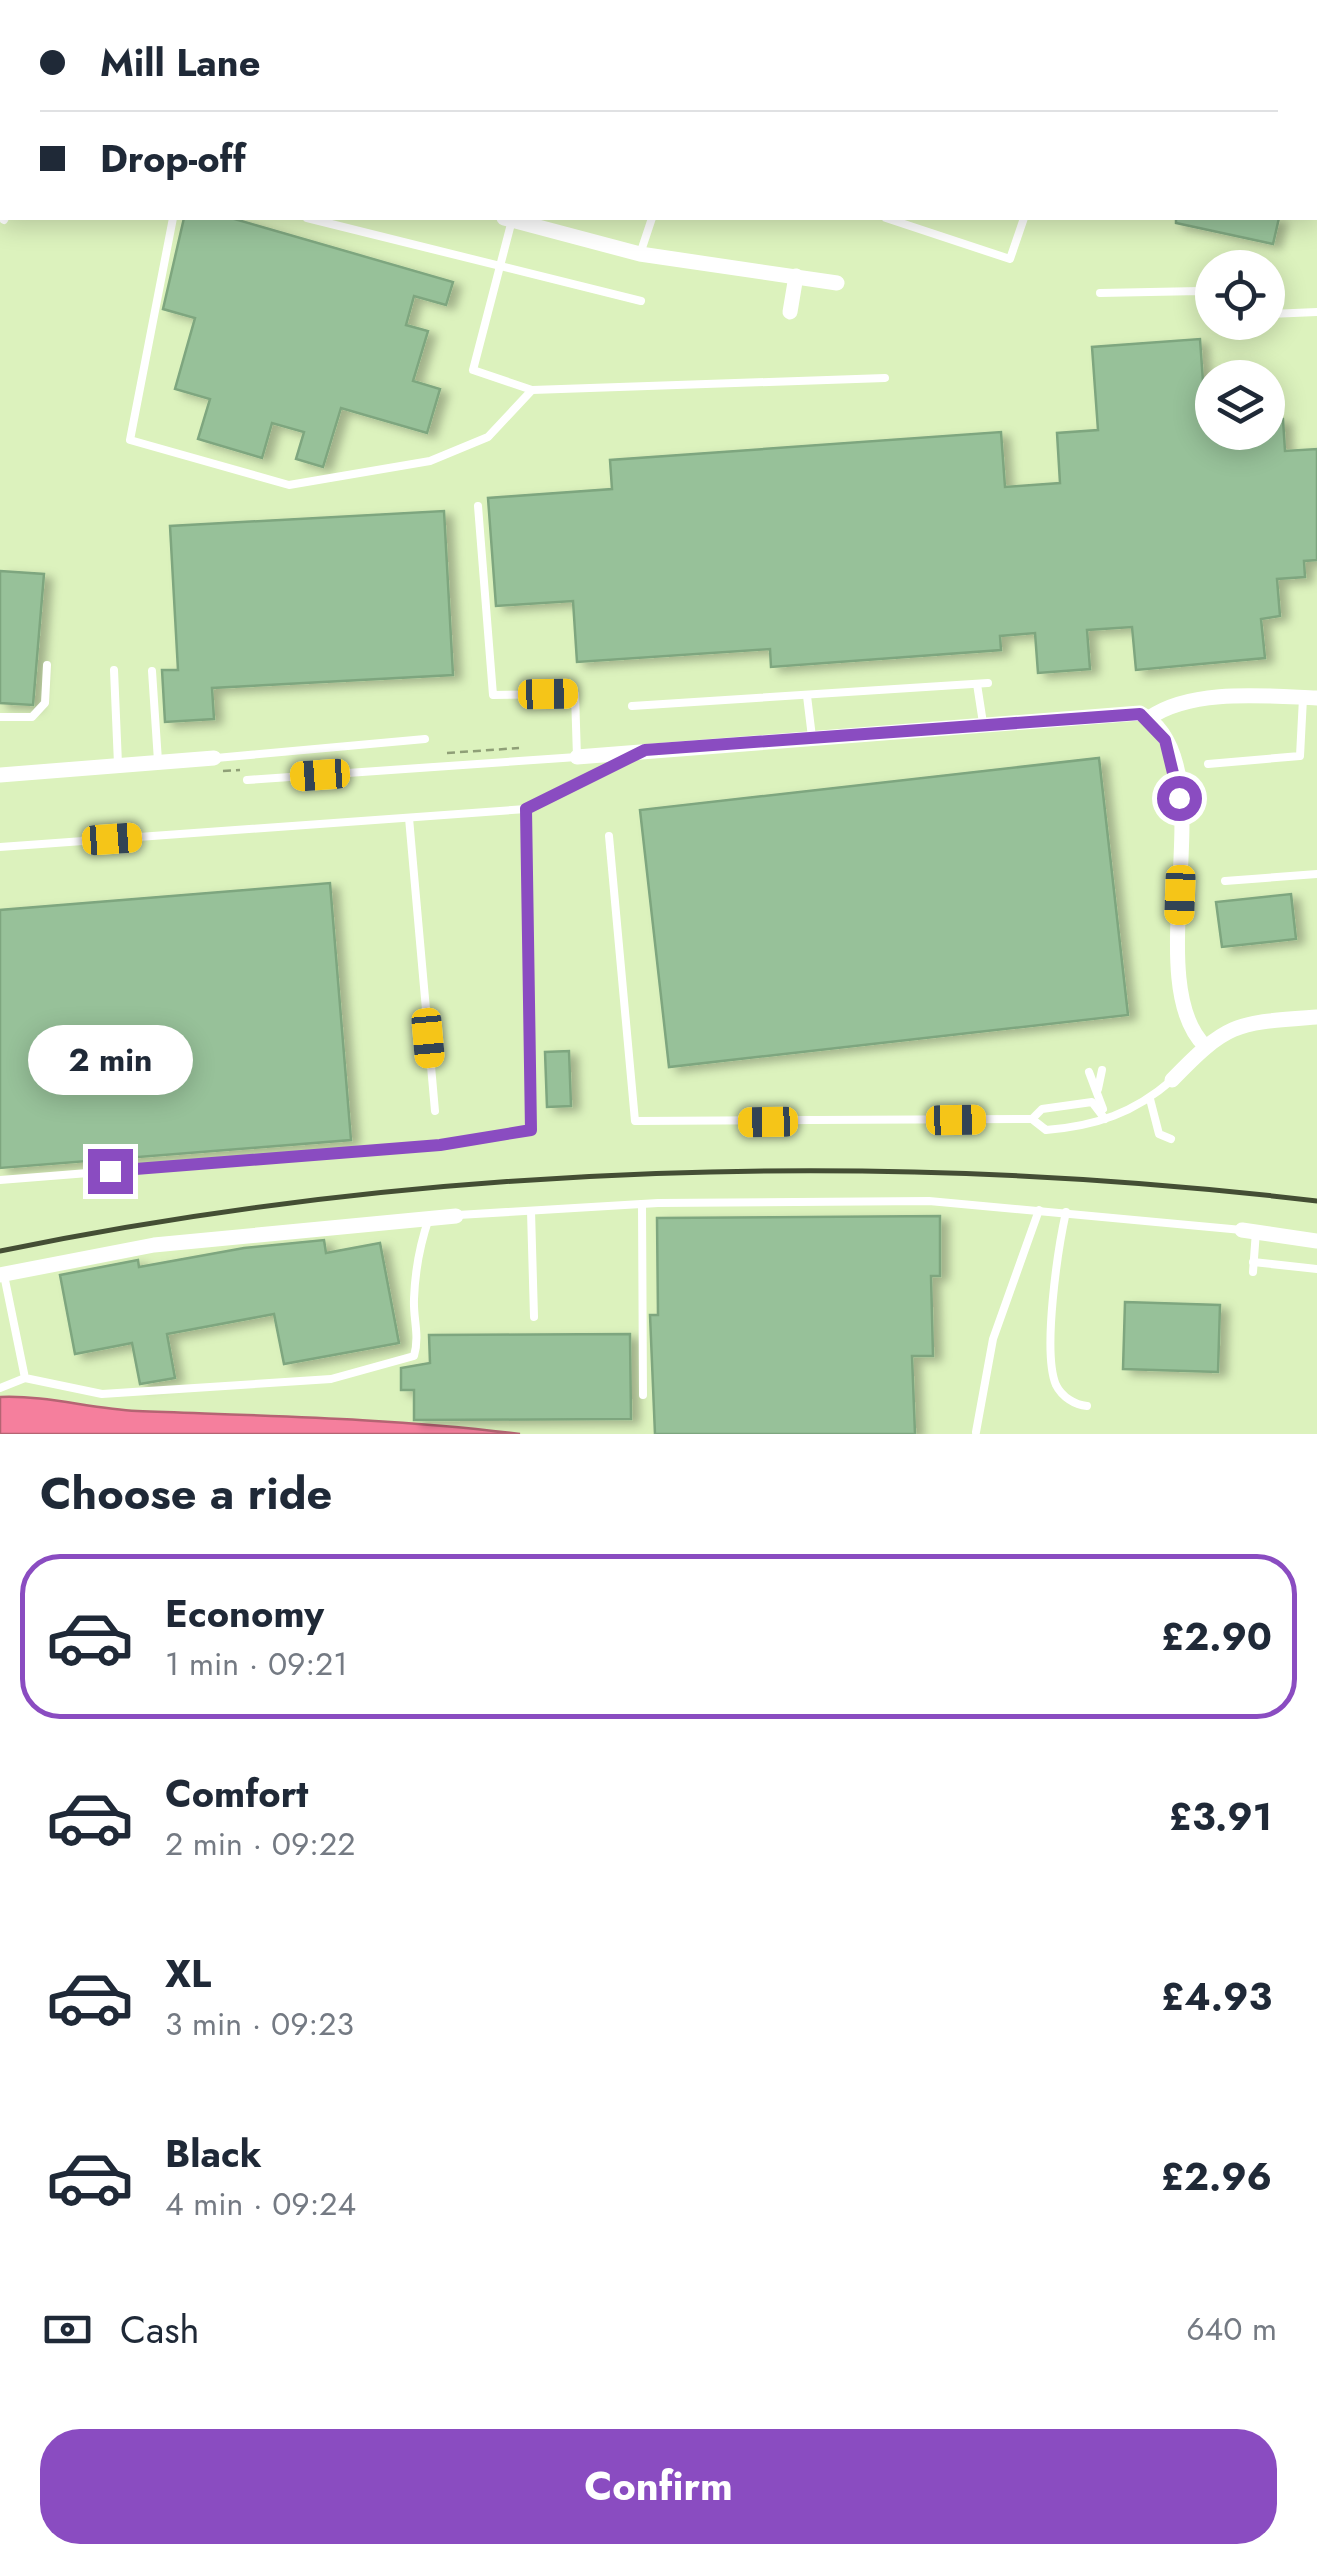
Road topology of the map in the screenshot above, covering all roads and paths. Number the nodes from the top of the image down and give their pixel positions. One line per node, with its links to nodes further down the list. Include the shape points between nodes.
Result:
1 (173, 220): 20 (lane, via 130,440 289,485 430,462 488,436)
2 (315, 220): 10 (lane)
3 (508, 220): 10 (lane)
4 (516, 220): 8 (street)
5 (651, 220): 9 (lane)
6 (892, 220): 7 (lane, via 1010,259)
7 (1023, 220)
8 (550, 224): 9 (street)
9 (640, 254): 11 (street)
10 (501, 263): 15 (lane); 20 (lane, via 473,370)
11 (796, 276): 12 (street); 16 (street)
12 (837, 283)
13 (1195, 291): 14 (lane)
14 (1100, 293)
15 (641, 301)
16 (790, 312)
17 (1317, 312): 18 (lane)
18 (1285, 313)
19 (885, 378): 20 (lane)
20 (532, 390)
21 (478, 506): 34 (lane, via 493,695 575,694)
22 (48, 665): 28 (lane, via 44,704 32,718)
23 (114, 670): 37 (lane)
24 (152, 672): 36 (lane)
25 (807, 696): 27 (lane); 30 (lane, via 983,683); 31 (lane)
26 (1310, 698): 29 (street, via 1194,701); 38 (lane, via 1300,756)
27 (632, 706)
28 (0, 717)
29 (1149, 718): 30 (street, via 1108,712); 48 (street, via 1176,774 1184,1014)
30 (983, 723): 31 (street)
31 (812, 737): 33 (street)
32 (426, 739): 35 (lane)
33 (645, 750): 34 (street); 41 (lane)
34 (578, 757): 40 (lane)
35 (214, 758): 36 (street)
36 (158, 762): 37 (street)
37 (118, 764): 39 (street)
38 (1208, 764)
39 (0, 775)
40 (247, 780)
41 (526, 809): 42 (lane); 58 (lane, via 531,1130 440,1145)
42 (409, 818): 44 (lane); 54 (lane)
43 (609, 836): 56 (lane, via 635,1121)
44 (0, 847)
45 (1317, 874): 46 (lane)
46 (1225, 881)
47 (1317, 1018): 48 (street, via 1237,1026)
48 (1205, 1046): 51 (street)
49 (1102, 1070): 52 (lane)
50 (1090, 1072): 52 (lane)
51 (1172, 1080): 53 (lane)
52 (1098, 1089): 55 (lane)
53 (1150, 1099): 55 (lane); 57 (lane, via 1159,1134)
54 (434, 1111)
55 (1104, 1118): 56 (lane, via 1092,1126 1046,1130); 56 (lane, via 1092,1102 1042,1109)
56 (1032, 1119)
57 (1170, 1140)
58 (0, 1180)
59 (642, 1204): 60 (lane, via 930,1201); 61 (lane); 72 (lane)
60 (1039, 1210): 62 (lane); 74 (lane, via 992,1340)
61 (531, 1211): 63 (lane); 69 (lane)
62 (1066, 1212): 65 (lane); 73 (lane, via 1055,1260 1053,1364 1056,1386 1074,1404)
63 (456, 1216): 64 (street)
64 (429, 1218): 68 (street, via 154,1245); 70 (lane, via 420,1245 414,1356 330,1379 102,1394)
65 (1248, 1231): 66 (street); 67 (lane, via 1253,1266)
66 (1317, 1240)
67 (1317, 1269)
68 (2, 1275): 70 (lane)
69 (534, 1317)
70 (25, 1378): 71 (lane)
71 (0, 1388)
72 (644, 1396)
73 (1087, 1406)
74 (976, 1432)

